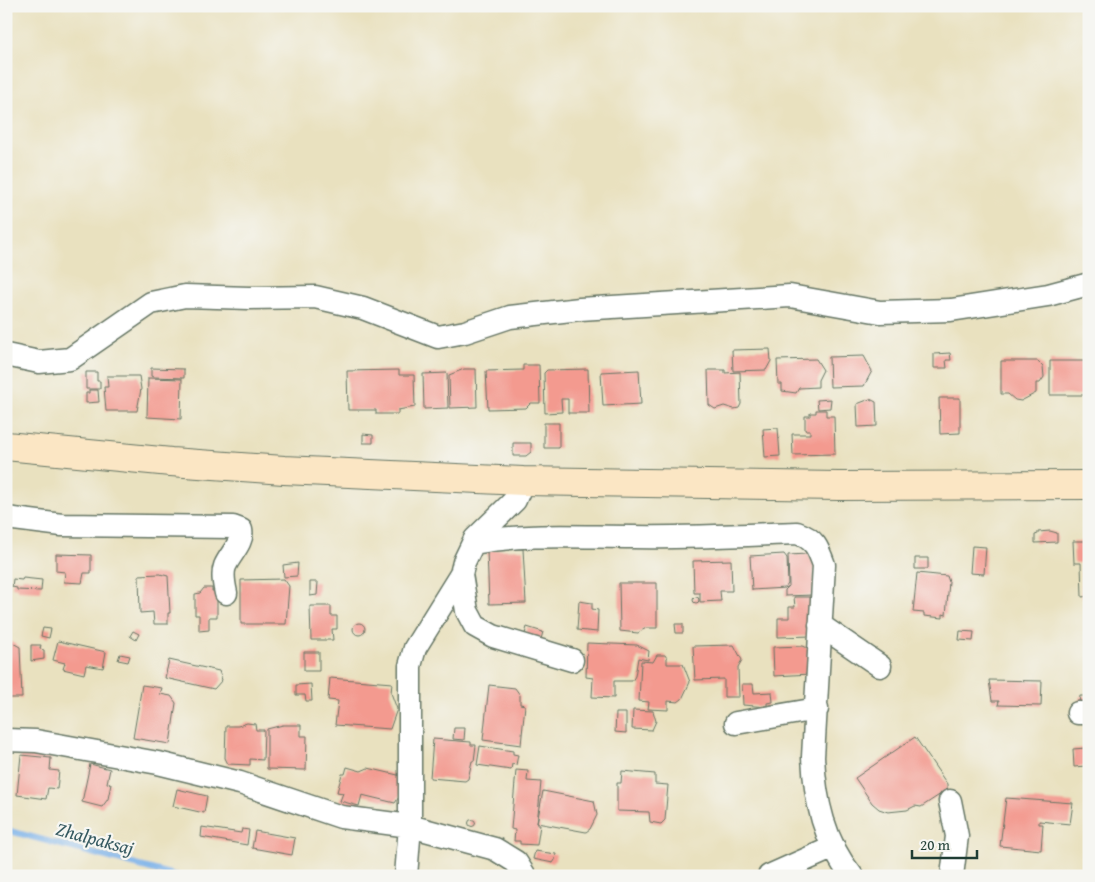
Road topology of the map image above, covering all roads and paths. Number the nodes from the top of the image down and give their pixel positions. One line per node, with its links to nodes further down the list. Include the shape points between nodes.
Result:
1 (1089, 284): 2 (street, via 1048,295 952,310 880,312 790,296 580,309 510,317 438,337 363,308 315,297 185,296 151,303 70,359 39,362)
2 (6, 355)
3 (6, 446): 4 (main road, via 284,470)
4 (523, 481): 5 (main road, via 829,486); 7 (street, via 515,500)
5 (1089, 485)
6 (6, 518): 9 (street, via 62,525 233,527 241,530 242,538 225,566)
7 (473, 543): 8 (street); 10 (street, via 502,537 662,538 797,533 809,537 816,544 824,565)
8 (462, 574): 11 (street, via 467,611 475,626 493,636); 17 (street, via 415,648 410,666)
9 (226, 593)
10 (820, 625): 12 (street); 13 (street)
11 (572, 660)
12 (880, 666)
13 (817, 709): 14 (street); 18 (street, via 815,788 823,823)
14 (736, 723)
15 (6, 740): 17 (street, via 36,740 158,763 240,783 341,818)
16 (950, 801): 23 (street, via 957,836)
17 (410, 826): 19 (street); 20 (street, via 495,849 516,862)
18 (834, 847): 21 (street); 22 (street)
19 (406, 876)
20 (524, 876)
21 (769, 876)
22 (852, 876)
23 (952, 876)

